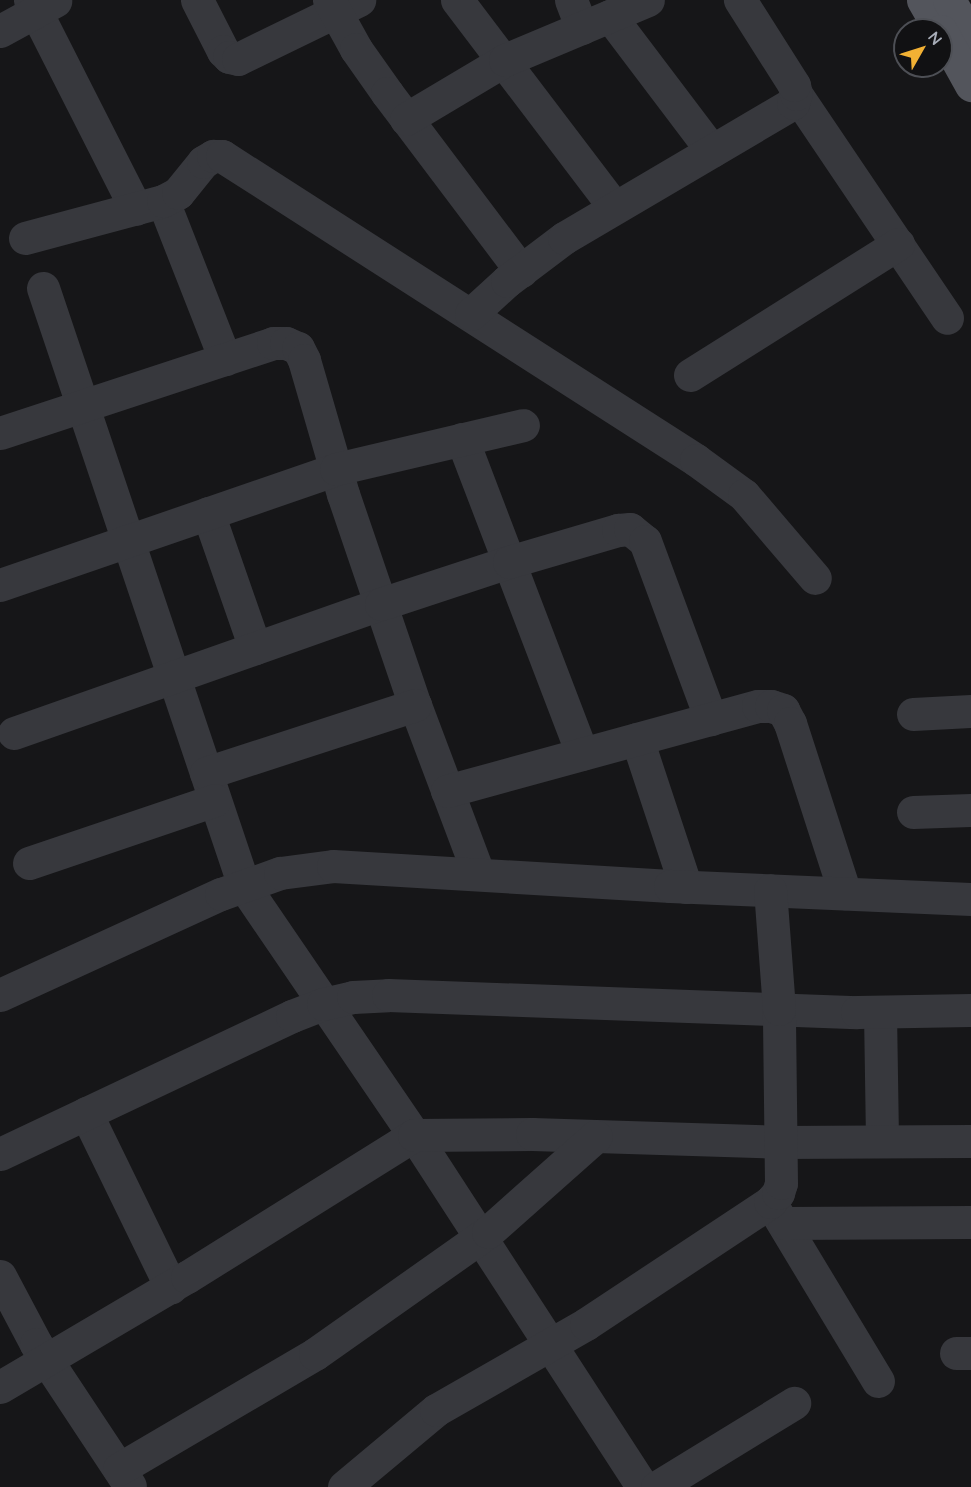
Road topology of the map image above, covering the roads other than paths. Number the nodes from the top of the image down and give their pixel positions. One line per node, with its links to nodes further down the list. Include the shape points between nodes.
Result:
1 (197, 0): 8 (street, via 223,51 234,59)
2 (457, 0): 14 (street)
3 (648, 0): 9 (street)
4 (740, 0): 16 (street)
5 (923, 0): 10 (main road)
6 (949, 0): 12 (main road)
7 (41, 3): 11 (street); 19 (street)
8 (341, 4): 17 (street, via 356,49)
9 (588, 14): 14 (street); 18 (street)
10 (933, 18)
11 (0, 31)
12 (971, 37)
13 (953, 53): 15 (main road)
14 (505, 60): 17 (street); 20 (street)
15 (971, 85)
16 (796, 94): 18 (street, via 793,103 783,111); 22 (street)
17 (406, 118): 23 (street)
18 (712, 151): 20 (street)
19 (150, 205): 21 (street); 25 (street, via 178,193 203,162 222,156); 27 (street)
20 (614, 207): 23 (street)
21 (25, 238)
22 (898, 244): 26 (street); 28 (street)
23 (521, 271): 25 (street)
24 (43, 288): 29 (street)
25 (471, 314): 37 (street, via 744,495)
26 (947, 318)
27 (225, 359): 29 (street); 33 (street, via 273,343 298,348)
28 (690, 375)
29 (83, 407): 31 (street); 35 (street)
30 (523, 424): 32 (street)
31 (0, 433)
32 (462, 439): 33 (street); 36 (street)
33 (336, 469): 34 (street); 39 (street)
34 (208, 513): 35 (street); 40 (street)
35 (127, 540): 38 (street); 41 (street)
36 (509, 562): 39 (street); 45 (street, via 618,530 639,533); 48 (street)
37 (815, 578)
38 (0, 585)
39 (381, 604): 40 (street); 42 (street)
40 (255, 648): 41 (street)
41 (173, 676): 46 (street); 49 (street)
42 (415, 705): 49 (street); 50 (street)
43 (971, 711): 44 (street)
44 (913, 714)
45 (711, 719): 47 (street); 58 (street, via 758,706 783,710)
46 (14, 733)
47 (638, 739): 48 (street); 56 (street)
48 (582, 754): 50 (street)
49 (211, 787): 53 (street); 55 (street)
50 (447, 791): 54 (street)
51 (971, 810): 52 (street)
52 (913, 812)
53 (29, 863)
54 (478, 873): 55 (street, via 333,866 280,873); 56 (street)
55 (244, 886): 60 (street); 61 (street)
56 (686, 886): 57 (street)
57 (770, 890): 58 (street); 62 (street)
58 (845, 893): 59 (street)
59 (971, 898)
60 (0, 995)
61 (323, 1004): 62 (street, via 388,995); 65 (street); 66 (street)
62 (779, 1009): 64 (street); 69 (street)
63 (971, 1010): 64 (street)
64 (880, 1012): 70 (street)
65 (86, 1113): 71 (street); 76 (street)
66 (414, 1135): 67 (street); 74 (street); 76 (street)
67 (596, 1137): 69 (street); 74 (street)
68 (971, 1141): 70 (street)
69 (780, 1142): 70 (street); 72 (street)
70 (882, 1142)
71 (0, 1154)
72 (777, 1213): 73 (street); 77 (street); 79 (street)
73 (971, 1222)
74 (480, 1238): 77 (street); 82 (street, via 315,1354)
75 (0, 1276): 78 (street)
76 (171, 1287): 78 (street)
77 (551, 1344): 83 (street, via 427,1416); 84 (street)
78 (47, 1360): 80 (street); 82 (street)
79 (878, 1380)
80 (0, 1387)
81 (794, 1403): 85 (street)
82 (124, 1478)
83 (344, 1487)
84 (643, 1487)
85 (657, 1487)

